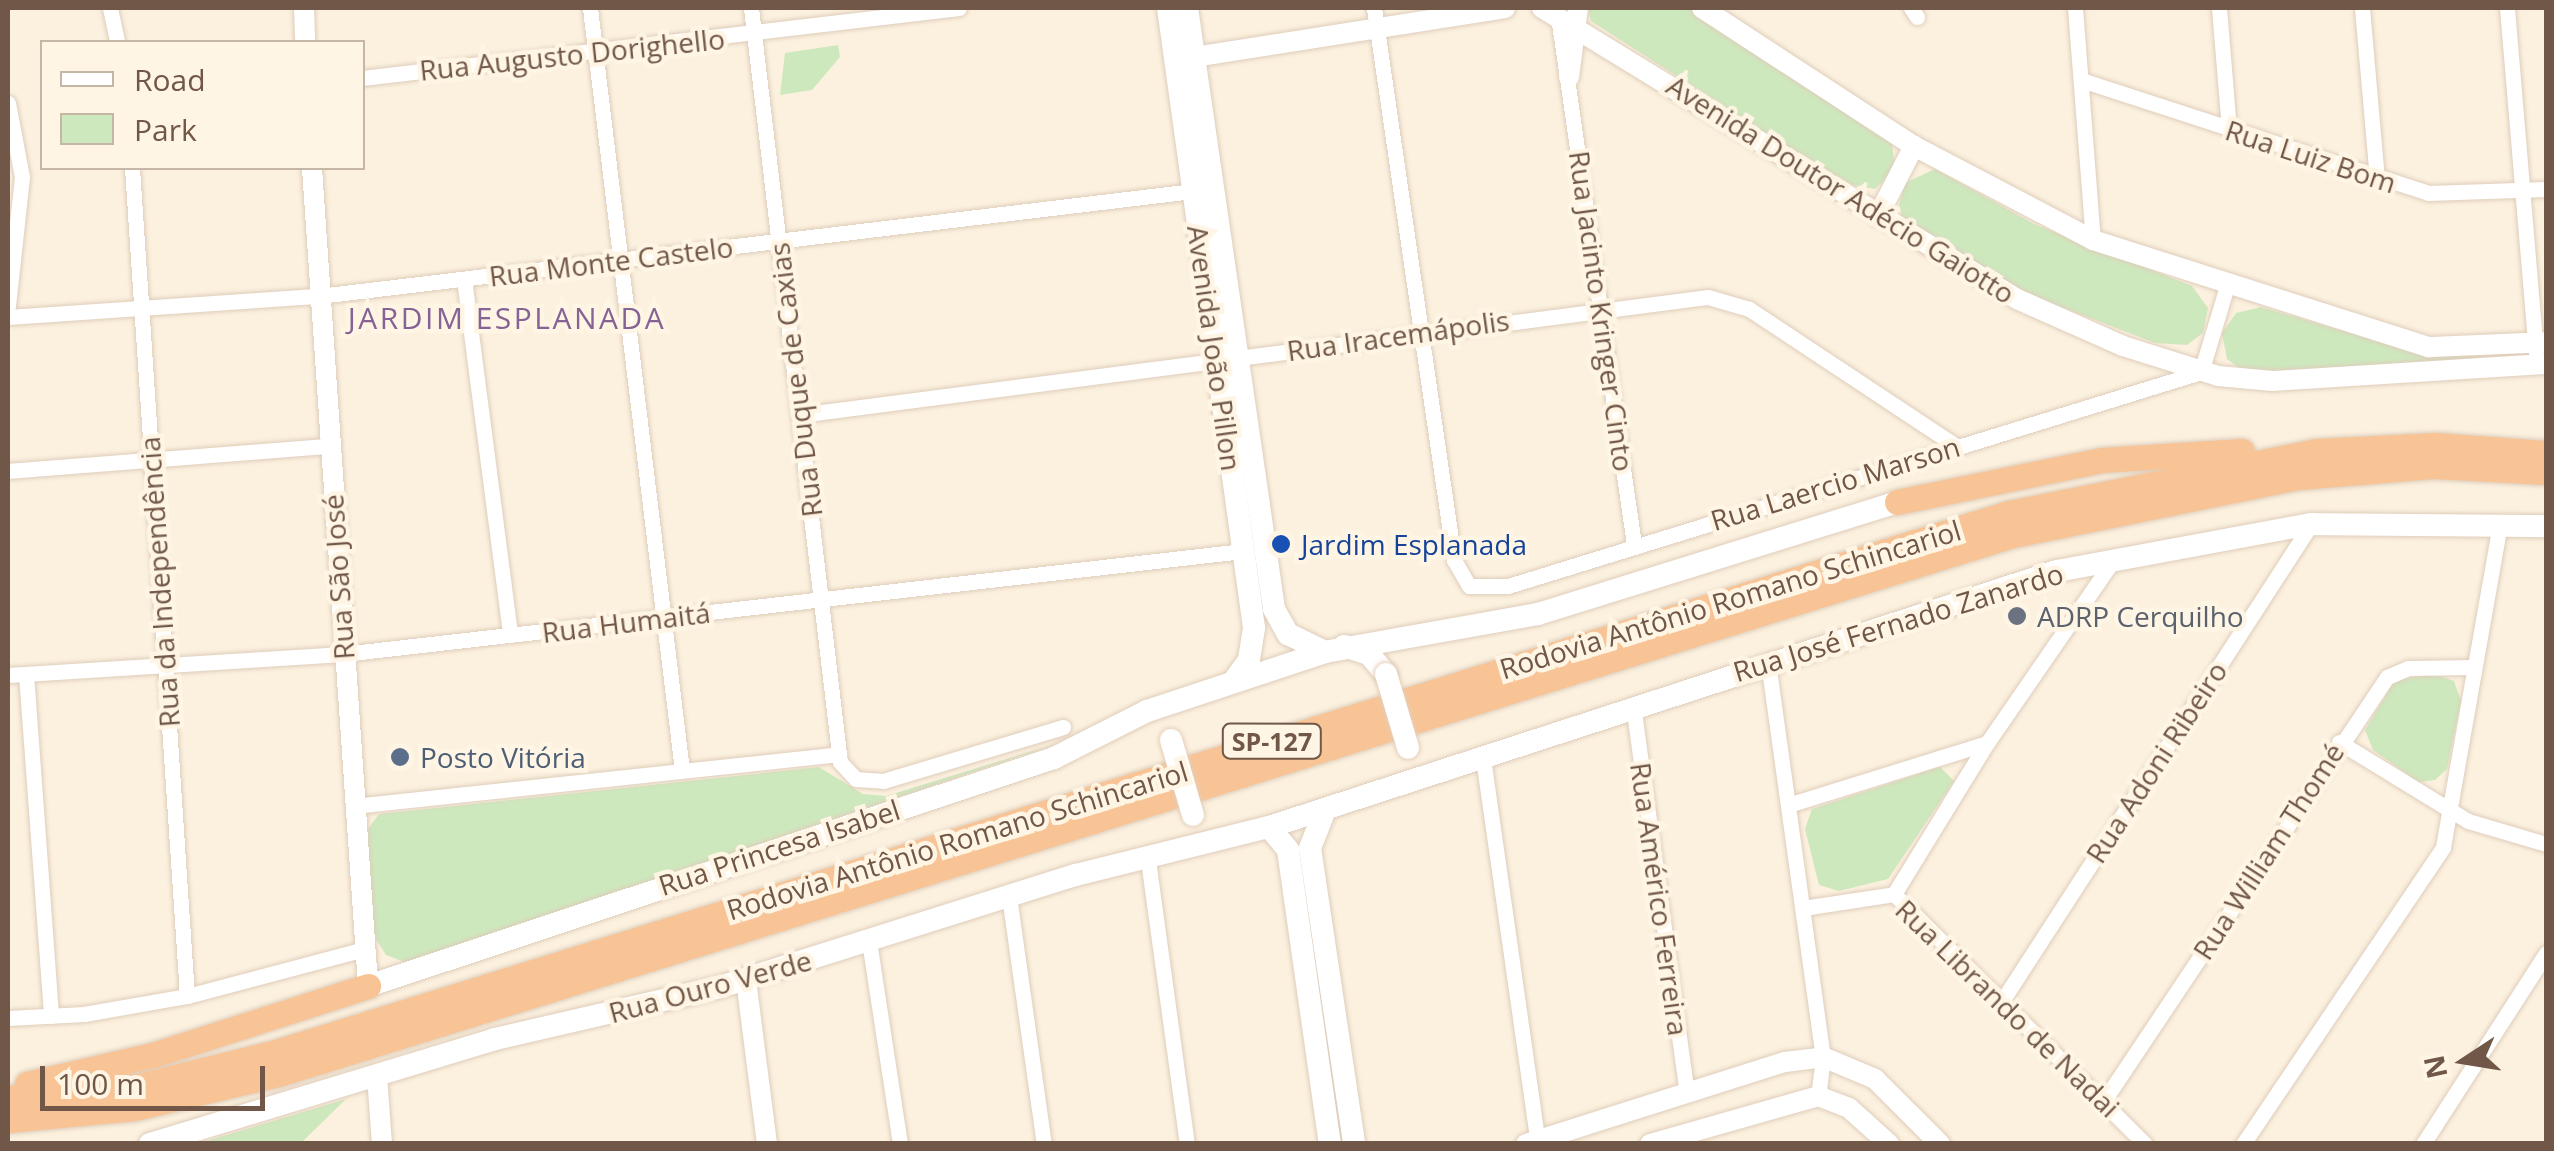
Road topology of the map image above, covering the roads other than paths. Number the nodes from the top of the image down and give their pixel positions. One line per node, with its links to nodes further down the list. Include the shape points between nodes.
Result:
1 (110, 8): 17 (street)
2 (304, 8): 18 (street)
3 (590, 8): 20 (street)
4 (751, 8): 16 (street, Rua Duque de Caxias)
5 (959, 8): 16 (street, Rua Augusto Dorighello)
6 (1168, 8): 21 (main road, Avenida João Pillon)
7 (1187, 8): 21 (main road, Avenida João Pillon)
8 (1505, 8): 15 (street)
9 (1702, 8): 27 (street)
10 (2076, 8): 24 (street)
11 (2219, 8): 26 (street)
12 (2362, 8): 30 (street)
13 (2506, 8): 33 (street)
14 (1564, 12): 19 (street, Avenida Doutor Adécio Gaiotto); 22 (street)
15 (1375, 18): 21 (street); 45 (street)
16 (754, 33): 20 (street, Rua Augusto Dorighello); 36 (street, Rua Duque de Caxias)
17 (117, 40)
18 (306, 40)
19 (1616, 50): 22 (street, via 1580,60); 34 (street, Avenida Doutor Adécio Gaiotto)
20 (595, 51): 23 (street, Rua Augusto Dorighello); 37 (street)
21 (1185, 58): 32 (main road, Avenida João Pillon)
22 (1569, 77): 42 (street, Rua Jacinto Kringer Cinto)
23 (365, 78)
24 (2081, 80): 26 (street, Rua Luiz Bom); 35 (street)
25 (8, 103): 41 (street, via 22,178)
26 (2229, 130): 30 (street, Rua Luiz Bom)
27 (1914, 146): 34 (street); 35 (street)
28 (132, 170): 43 (street, Rua da Independência)
29 (312, 170): 40 (street, Rua São José)
30 (2377, 178): 33 (street, Rua Luiz Bom, via 2446,196)
31 (2546, 189): 33 (street, Rua Luiz Bom)
32 (1204, 190): 36 (street, Rua Monte Castelo); 47 (main road, Avenida João Pillon)
33 (2523, 191): 46 (street)
34 (1878, 216): 49 (street, Avenida Doutor Adécio Gaiotto, via 2017,298)
35 (2093, 240): 39 (street)
36 (778, 241): 37 (street, Rua Monte Castelo); 50 (street, Rua Duque de Caxias)
37 (620, 260): 38 (street, Rua Monte Castelo); 66 (street)
38 (464, 279): 40 (street, Rua Monte Castelo); 67 (street)
39 (2227, 286): 46 (street, via 2429,347); 49 (street)
40 (319, 296): 43 (street, Rua Monte Castelo); 51 (street, Rua São José)
41 (8, 306)
42 (1604, 306): 45 (street, Rua Iracemápolis); 52 (street, Rua Iracemápolis, via 1728,300); 62 (street, Rua Jacinto Kringer Cinto)
43 (141, 309): 44 (street, Rua Monte Castelo); 55 (street, Rua da Independência)
44 (8, 317)
45 (1421, 332): 47 (street, Rua Iracemápolis); 62 (street, Rua Laercio Marson, via 1454,560 1469,586 1508,586)
46 (2541, 343): 48 (street)
47 (1228, 359): 50 (street, Rua Iracemápolis); 63 (main road, Avenida João Pillon); 68 (main road, Avenida João Pillon, via 1274,609 1288,634)
48 (2542, 365): 49 (street, Avenida Doutor Adécio Gaiotto, via 2273,381)
49 (2201, 372): 52 (street, Rua Laercio Marson)
50 (799, 415): 65 (street, Rua Duque de Caxias)
51 (328, 446): 55 (street); 69 (street, Rua São José)
52 (1956, 446): 62 (street, Rua Laercio Marson)
53 (2317, 451): 54 (highway, Rodovia Antônio Romano Schincariol / SP-127, via 2434,445); 58 (highway, via 2194,451 2102,460); 110 (highway, Rodovia Antônio Romano Schincariol / SP-127, via 2088,493 1925,537 231,1066 88,1093)
54 (2546, 452)
55 (151, 462): 56 (street); 71 (street, Rua da Independência)
56 (8, 471)
57 (2546, 472): 112 (highway, Rodovia Antônio Romano Schincariol / SP-127, via 2433,466 2299,477 2013,535 282,1073 134,1108)
58 (1897, 502): 68 (main road, via 1538,614)
59 (2311, 524): 60 (main road, Rua José Fernado Zanardo); 64 (main road, Rua José Fernado Zanardo); 102 (street, Rua Adoni Ribeiro)
60 (2500, 524): 61 (main road, Rua José Fernado Zanardo); 72 (street)
61 (2546, 526)
62 (1634, 545)
63 (1244, 551): 65 (street, Rua Humaitá); 75 (main road, Avenida João Pillon, via 1255,643)
64 (2116, 556): 70 (main road, Rua José Fernado Zanardo); 80 (street)
65 (821, 600): 66 (street, Rua Humaitá); 81 (street, Rua Duque de Caxias)
66 (664, 618): 67 (street, Rua Humaitá); 83 (street)
67 (510, 635): 69 (street, Rua Humaitá)
68 (1335, 648): 75 (main road); 84 (main road, bridge, via 1369,654 1386,674 1408,748 1408,769)
69 (343, 654): 71 (street, Rua Humaitá); 86 (street, Rua São José)
70 (1768, 662): 77 (main road, Rua José Fernado Zanardo); 85 (street)
71 (165, 667): 73 (street, Rua Humaitá); 101 (street, Rua da Independência)
72 (2474, 668): 79 (street, Rua William Thomé, via 2396,670); 88 (street)
73 (26, 674): 74 (street, Rua Humaitá); 103 (street)
74 (8, 675)
75 (1232, 682): 76 (main road)
76 (1186, 696): 90 (main road, bridge, via 1172,716 1171,740 1193,815); 100 (main road, Rua Princesa Isabel, via 1054,758)
77 (1633, 704): 82 (main road, Rua José Fernado Zanardo); 108 (street, Rua Américo Ferreira)
78 (1063, 727): 81 (street, Rua Princesa Isabel, via 870,782 850,775)
79 (2339, 742): 88 (street); 111 (street, Rua William Thomé)
80 (1987, 743): 85 (street); 93 (street)
81 (838, 754): 83 (street)
82 (1483, 758): 84 (main road, Rua José Fernado Zanardo); 114 (street)
83 (682, 770): 86 (street)
84 (1398, 787): 87 (main road, Rua José Fernado Zanardo)
85 (1788, 805): 95 (street)
86 (354, 806): 97 (street, Rua São José)
87 (1326, 810): 89 (main road, Rua José Fernado Zanardo); 122 (main road, via 1310,848)
88 (2450, 811): 91 (street); 127 (street, via 2443,847)
89 (1269, 827): 90 (main road, Rua Ouro Verde); 121 (main road, via 1288,850)
90 (1224, 840): 92 (main road, Rua Ouro Verde)
91 (2546, 844)
92 (1148, 860): 94 (main road, Rua Ouro Verde); 120 (street)
93 (1894, 894): 95 (street, Rua Librando de Nadai); 102 (street, Rua Librando de Nadai)
94 (1009, 896): 96 (main road, Rua Ouro Verde); 119 (street)
95 (1802, 908): 105 (street)
96 (870, 941): 99 (main road, Rua Ouro Verde); 118 (street)
97 (365, 949): 100 (street, Rua São José); 101 (street)
98 (2546, 953): 128 (street)
99 (746, 980): 106 (main road, Rua Ouro Verde, via 494,1039); 117 (street)
100 (368, 986): 107 (highway, via 102,1070)
101 (187, 996): 103 (street)
102 (2002, 1001): 111 (street, Rua Librando de Nadai)
103 (51, 1016): 104 (street)
104 (8, 1018)
105 (1823, 1057): 108 (street, via 1784,1062); 109 (street); 125 (street, via 1875,1079)
106 (377, 1076): 115 (main road, Rua Ouro Verde); 116 (street)
107 (8, 1086)
108 (1687, 1093): 114 (street)
109 (1818, 1096): 113 (street); 124 (street, via 1849,1108)
110 (8, 1098)
111 (2103, 1102): 126 (street, Rua Librando de Nadai)
112 (8, 1120)
113 (1694, 1137): 123 (street)
114 (1534, 1142)
115 (150, 1144)
116 (382, 1144)
117 (767, 1144)
118 (900, 1144)
119 (1044, 1144)
120 (1188, 1144)
121 (1330, 1144)
122 (1354, 1144)
123 (1650, 1144)
124 (1889, 1144)
125 (1940, 1144)
126 (2145, 1144)
127 (2243, 1144)
128 (2423, 1144)

